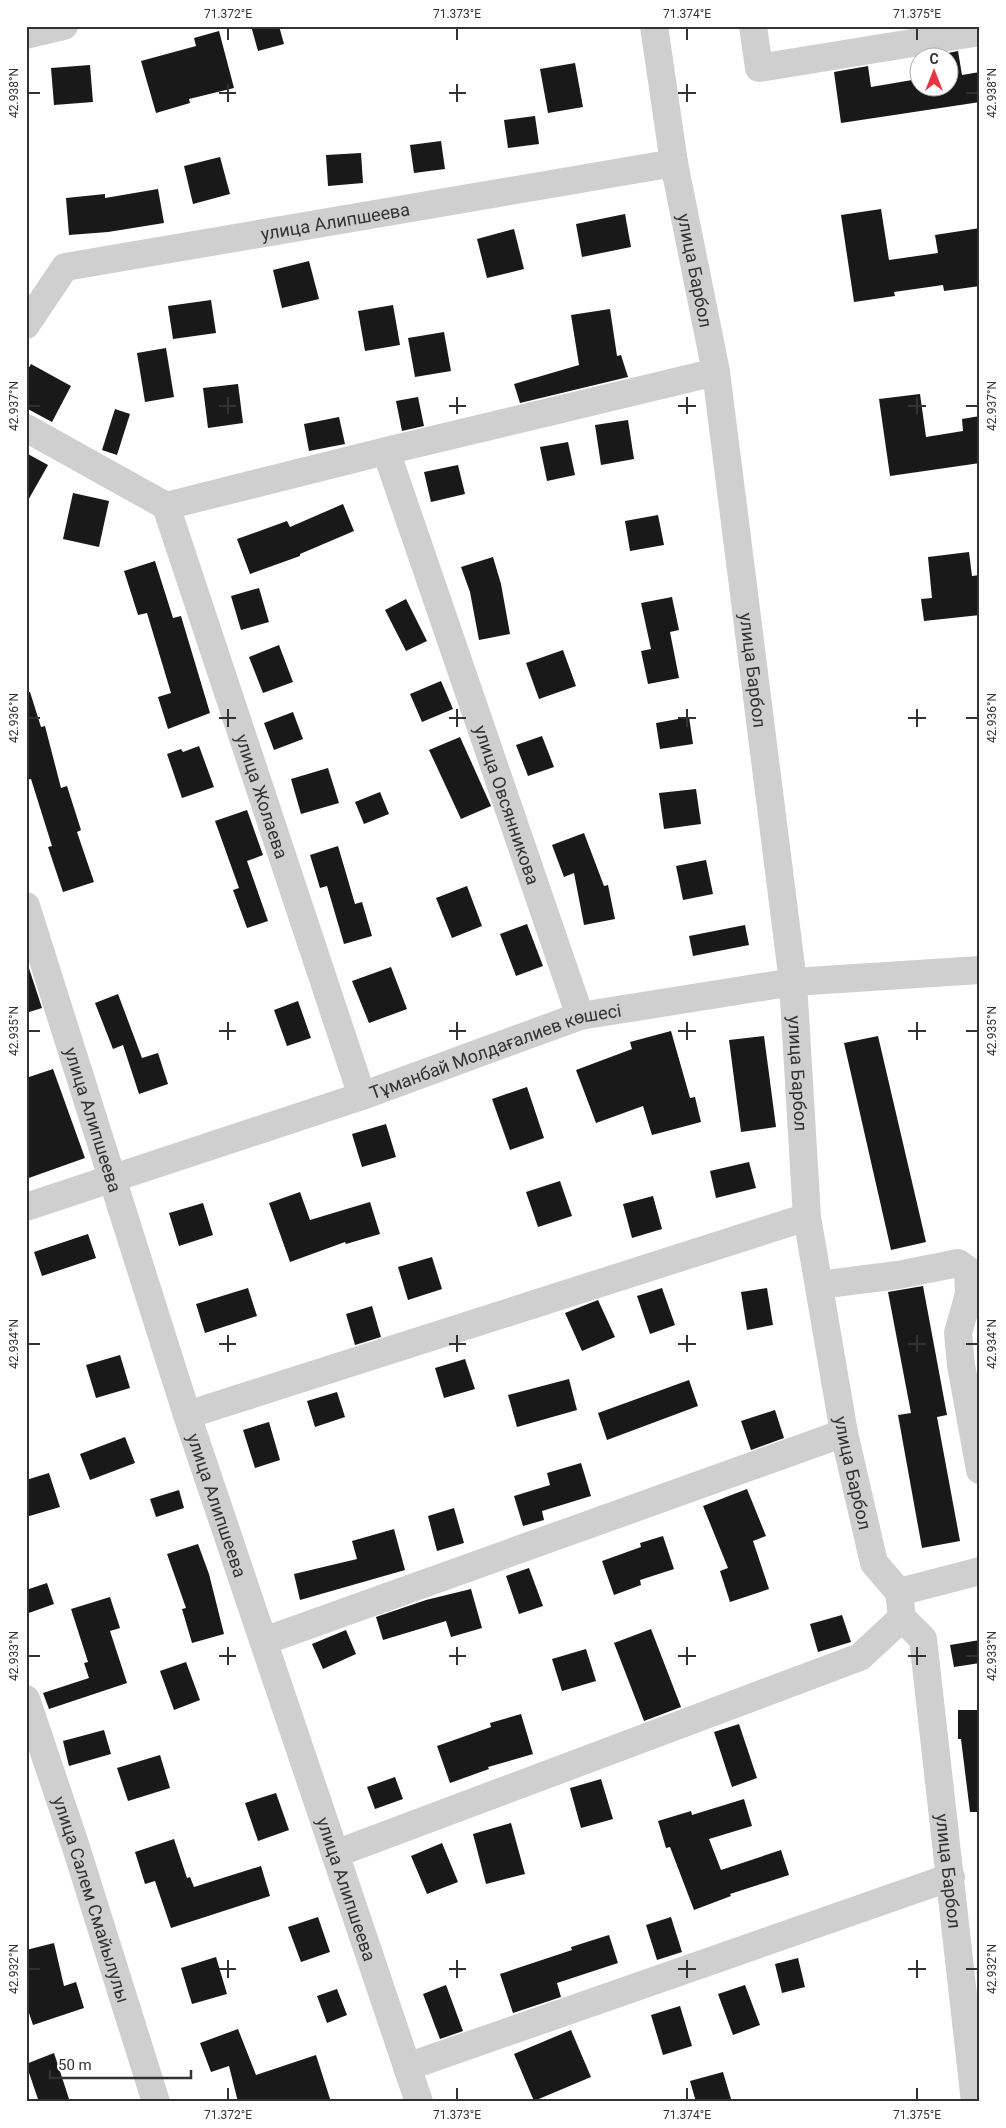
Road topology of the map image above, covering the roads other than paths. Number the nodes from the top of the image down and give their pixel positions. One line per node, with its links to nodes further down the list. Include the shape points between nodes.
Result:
1 (64, 26): 6 (street)
2 (654, 26): 7 (street, улица Барбол)
3 (753, 26): 4 (street, via 759,68)
4 (941, 32): 5 (street)
5 (980, 32)
6 (26, 34)
7 (674, 163): 8 (street, улица Алипшеева, via 65,267); 9 (street, улица Барбол)
8 (26, 325)
9 (716, 372): 11 (street); 15 (street, улица Барбол)
10 (26, 428): 12 (street)
11 (386, 450): 12 (street); 16 (street, улица Овсянникова)
12 (166, 506): 17 (street, улица Жолаева)
13 (26, 906): 18 (street, улица Алипшеева)
14 (980, 970): 15 (street, Тұманбай Молдағалиев көшесі)
15 (793, 982): 16 (street, Тұманбай Молдағалиев көшесі); 20 (street, улица Барбол)
16 (580, 1016): 17 (street, Тұманбай Молдағалиев көшесі)
17 (362, 1096): 18 (street, Тұманбай Молдағалиев көшесі)
18 (112, 1178): 19 (street, Тұманбай Молдағалиев көшесі); 22 (street, улица Алипшеева)
19 (26, 1207)
20 (807, 1217): 21 (street, улица Барбол); 22 (street)
21 (819, 1285): 23 (street, улица Барбол); 24 (street, via 958,1264 968,1270 969,1294 958,1333)
22 (186, 1415): 27 (street, улица Алипшеева)
23 (844, 1433): 26 (street, улица Барбол, via 874,1563); 27 (street)
24 (980, 1470)
25 (980, 1571): 26 (street)
26 (900, 1605): 29 (street, via 860,1657); 30 (street, улица Барбол, via 923,1639)
27 (264, 1641): 29 (street, улица Алипшеева)
28 (26, 1699): 32 (street, улица Салем Смайылулы)
29 (335, 1854): 31 (street, улица Алипшеева)
30 (951, 1877): 31 (street); 34 (street, улица Барбол)
31 (407, 2067): 33 (street, улица Алипшеева)
32 (156, 2102)
33 (419, 2102)
34 (975, 2102)

